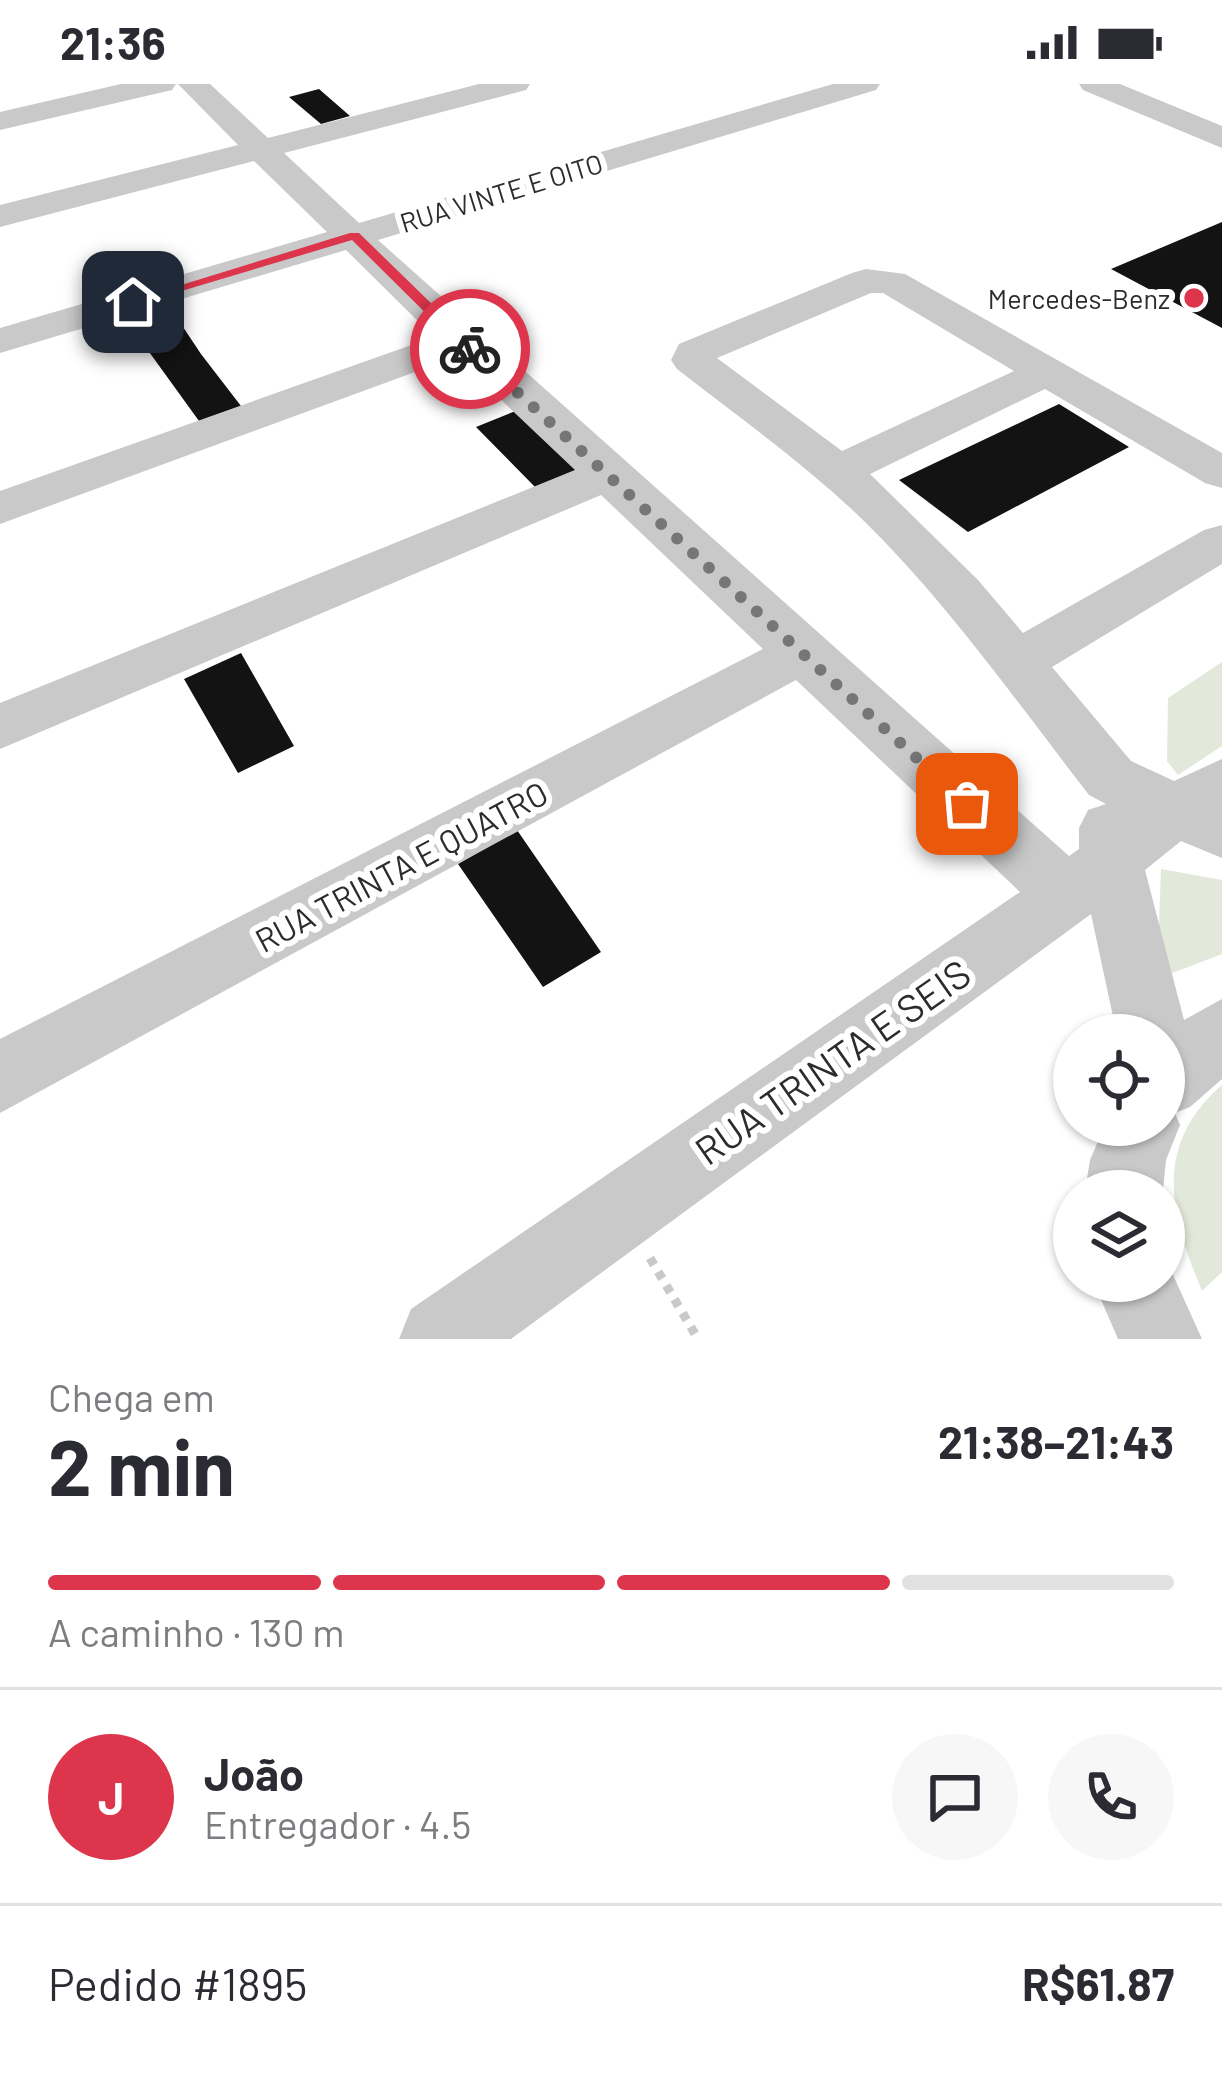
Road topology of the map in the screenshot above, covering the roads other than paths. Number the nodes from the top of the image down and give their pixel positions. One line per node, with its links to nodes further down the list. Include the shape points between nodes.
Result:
1 (161, 84): 8 (street)
2 (193, 84): 10 (street)
3 (515, 84): 10 (street)
4 (865, 84): 12 (street, RUA VINTE E OITO)
5 (1094, 84): 7 (street)
6 (1184, 91): 7 (street)
7 (1142, 104): 9 (street)
8 (0, 121)
9 (1222, 138)
10 (263, 149): 11 (street); 12 (street)
11 (0, 216)
12 (355, 236): 13 (street, RUA VINTE E OITO); 14 (street)
13 (0, 341)
14 (462, 341): 18 (street); 19 (street)
15 (1046, 372): 16 (street); 16 (street, via 877,279 694,353 695,365); 17 (street)
16 (838, 471): 22 (street, via 960,592)
17 (1222, 473)
18 (606, 475): 21 (street); 23 (street)
19 (0, 508)
20 (1222, 542): 22 (street)
21 (801, 652): 26 (street); 30 (street, RUA TRINTA E QUATRO)
22 (1017, 662): 24 (street)
23 (0, 727)
24 (1110, 778): 25 (street); 26 (street)
25 (1206, 809): 26 (street, RUA TRINTA E SEIS)
26 (1089, 878): 27 (street); 32 (street, RUA TRINTA E SEIS)
27 (1144, 1014)
28 (1222, 1033): 29 (street)
29 (1185, 1064)
30 (0, 1077)
31 (1143, 1302): 33 (street)
32 (441, 1339)
33 (1160, 1339)

